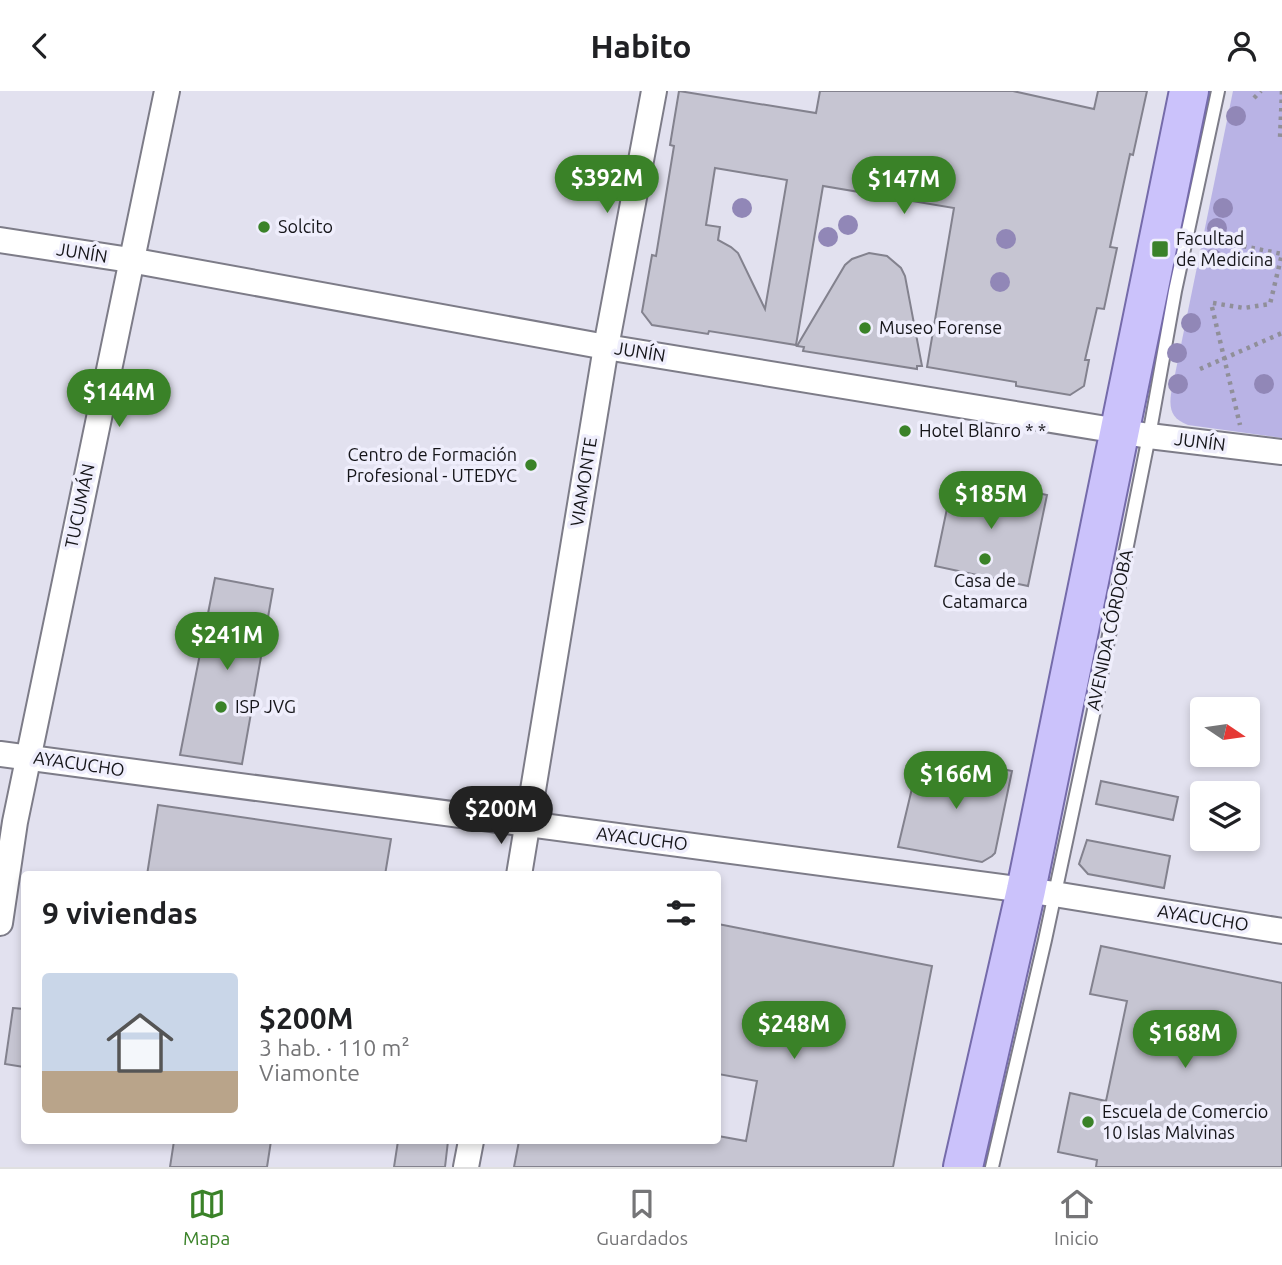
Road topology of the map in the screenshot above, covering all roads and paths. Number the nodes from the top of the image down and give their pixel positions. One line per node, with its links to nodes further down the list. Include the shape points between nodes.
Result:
1 (166, 91): 12 (street, TUCUMÁN)
2 (654, 91): 14 (street, VIAMONTE)
3 (1189, 91): 18 (main road, AVENIDA CÓRDOBA)
4 (1218, 91): 18 (lane, AVENIDA CÓRDOBA, via 1175,291)
5 (1261, 91): 7 (path)
6 (1282, 91): 8 (path)
7 (1254, 98)
8 (1282, 138)
9 (0, 240): 12 (street, JUNÍN)
10 (1243, 246): 11 (path)
11 (1282, 254): 15 (path, via 1270,305 1212,305)
12 (130, 260): 14 (street, JUNÍN); 21 (street, TUCUMÁN)
13 (1282, 333): 15 (path)
14 (606, 347): 18 (street, JUNÍN); 22 (street, VIAMONTE)
15 (1224, 358): 16 (path); 17 (path)
16 (1200, 369)
17 (1240, 425)
18 (1134, 433): 19 (street, JUNÍN); 24 (main road, AVENIDA CÓRDOBA)
19 (1282, 452)
20 (0, 754): 21 (street, AYACUCHO)
21 (28, 757): 22 (street, AYACUCHO); 25 (street, TUCUMÁN)
22 (528, 824): 23 (street, VIAMONTE); 24 (street, AYACUCHO)
23 (520, 871)
24 (1040, 892): 26 (street, AYACUCHO); 29 (main road, AVENIDA CÓRDOBA); 30 (lane, AVENIDA CÓRDOBA)
25 (0, 923)
26 (1282, 931)
27 (471, 1144): 28 (street)
28 (467, 1167)
29 (963, 1167)
30 (992, 1167)

